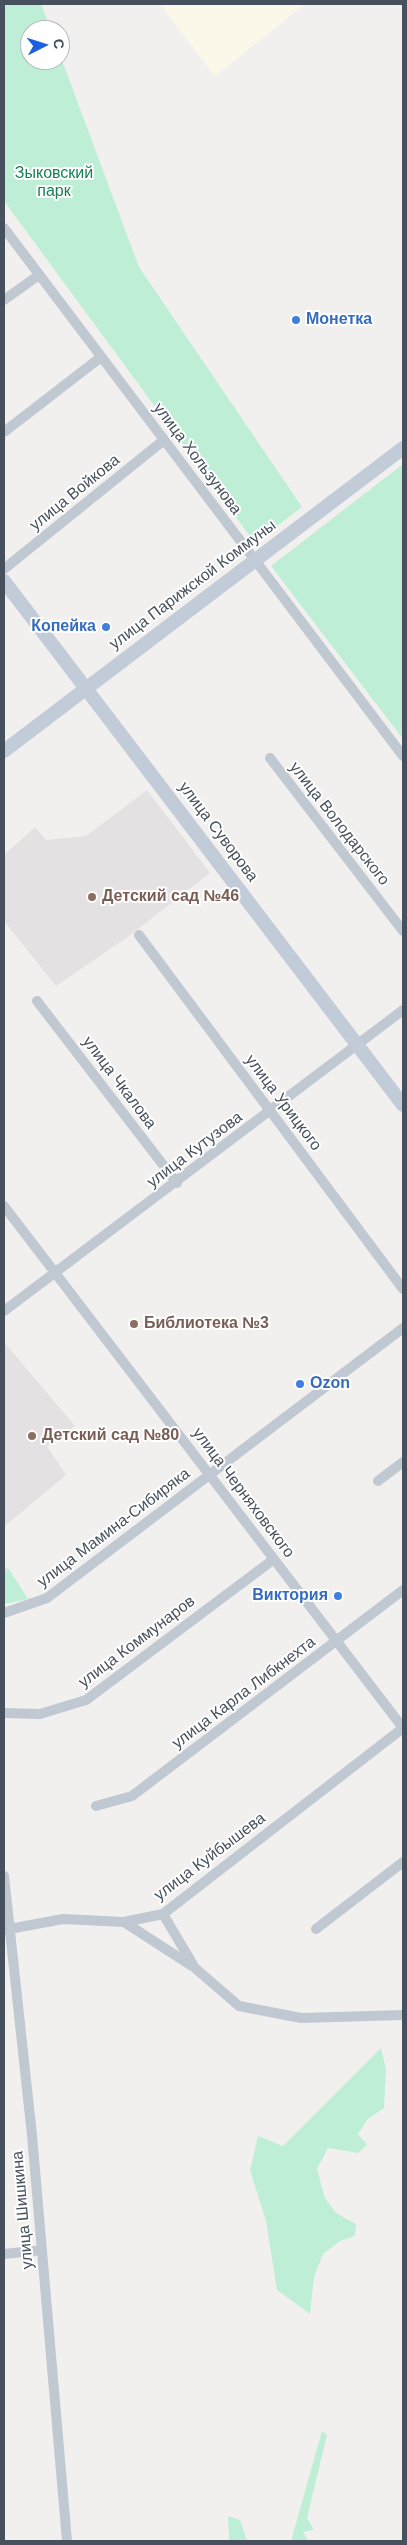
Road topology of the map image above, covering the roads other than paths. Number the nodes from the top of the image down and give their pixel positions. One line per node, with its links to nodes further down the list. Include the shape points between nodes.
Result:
1 (4, 228): 2 (street, улица Хользунова)
2 (39, 275): 3 (street); 4 (street, улица Хользунова)
3 (4, 300)
4 (101, 357): 5 (street); 6 (street, улица Хользунова)
5 (4, 432)
6 (164, 440): 8 (street, улица Хользунова); 9 (street, улица Войкова)
7 (403, 448): 8 (street, улица Парижской Коммуны)
8 (255, 560): 11 (street, улица Парижской Коммуны); 13 (street, улица Хользунова)
9 (4, 569)
10 (4, 581): 11 (street, улица Суворова)
11 (86, 688): 12 (street, улица Парижской Коммуны); 19 (street, улица Суворова)
12 (4, 751)
13 (403, 756)
14 (270, 758): 15 (street, улица Володарского)
15 (403, 931)
16 (139, 935): 21 (street, улица Урицкого)
17 (37, 1001): 22 (street, улица Чкалова)
18 (403, 1010): 19 (street, улица Кутузова)
19 (358, 1046): 20 (street, улица Суворова); 21 (street, улица Кутузова)
20 (403, 1105)
21 (271, 1112): 22 (street, улица Кутузова); 25 (street, улица Урицкого)
22 (177, 1183): 24 (street, улица Кутузова)
23 (4, 1206): 24 (street, улица Черняховского)
24 (55, 1272): 26 (street, улица Кутузова); 29 (street, улица Черняховского)
25 (403, 1289)
26 (4, 1311)
27 (403, 1328): 29 (street, улица Мамина-Сибиряка)
28 (403, 1462): 30 (street)
29 (210, 1475): 31 (street, улица Черняховского); 33 (street, улица Мамина-Сибиряка, via 47,1598)
30 (378, 1481)
31 (274, 1559): 34 (street, улица Черняховского); 35 (street, улица Коммунаров, via 86,1700 40,1714)
32 (403, 1590): 34 (street, улица Карла Либкнехта)
33 (4, 1613)
34 (336, 1641): 36 (street, улица Черняховского); 37 (street, улица Карла Либкнехта, via 132,1796)
35 (4, 1713)
36 (403, 1728): 40 (street, улица Куйбышева)
37 (96, 1806)
38 (403, 1862): 42 (street)
39 (4, 1876): 43 (street, улица Шишкина)
40 (163, 1914): 41 (street, улица Куйбышева); 44 (street)
41 (124, 1922): 43 (street, улица Куйбышева, via 63,1919); 44 (street)
42 (316, 1929)
43 (6, 1930): 46 (street, улица Шишкина, via 13,1952)
44 (195, 1968): 45 (street, via 238,2006 301,2018)
45 (403, 2015)
46 (42, 2250): 47 (street); 48 (street, улица Шишкина)
47 (4, 2254)
48 (67, 2541)

